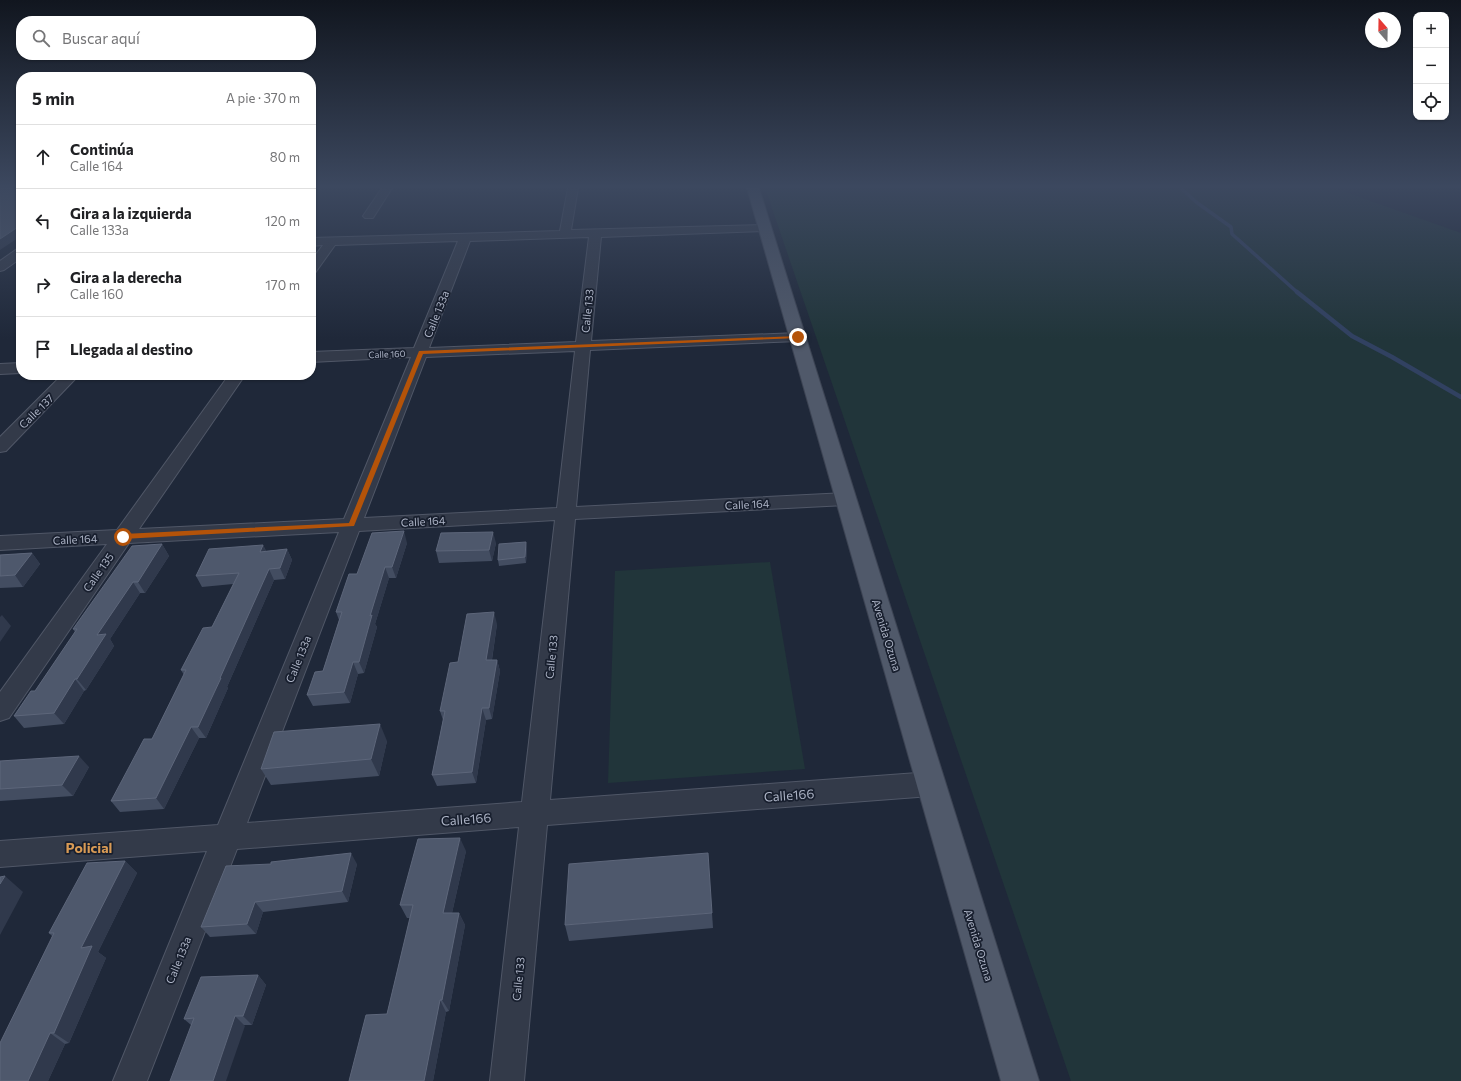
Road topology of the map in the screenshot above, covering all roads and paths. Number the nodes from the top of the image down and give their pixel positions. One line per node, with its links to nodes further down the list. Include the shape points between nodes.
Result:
1 (427, 238): 6 (street)
2 (465, 238): 14 (street, Calle 133a)
3 (594, 238): 13 (street, Calle 133)
4 (768, 238): 12 (main road, Avenida Ozuna)
5 (316, 242): 6 (street)
6 (331, 242): 10 (street)
7 (0, 252): 8 (street)
8 (16, 252)
9 (16, 256): 11 (street)
10 (316, 263)
11 (0, 267)
12 (798, 337): 13 (street, Calle 160); 21 (main road, Avenida Ozuna)
13 (583, 346): 14 (street, Calle 160); 22 (street, Calle 133)
14 (421, 352): 15 (street, Calle 160); 23 (street, Calle 133a)
15 (316, 356)
16 (16, 368): 17 (street)
17 (0, 369)
18 (66, 380): 20 (street, Calle 137)
19 (233, 380): 24 (street, Calle 135)
20 (0, 447)
21 (846, 499): 22 (street, Calle 164); 27 (main road, Avenida Ozuna)
22 (566, 513): 23 (street, Calle 164); 28 (street, Calle 133)
23 (352, 525): 24 (street, Calle 164); 29 (street, Calle 133a)
24 (123, 537): 25 (street, Calle 164); 26 (street, Calle 135)
25 (0, 543)
26 (0, 711)
27 (931, 784): 28 (street, Calle166); 33 (main road, Avenida Ozuna)
28 (535, 814): 29 (street, Calle166); 32 (street, Calle 133)
29 (228, 837): 30 (street, Calle166); 31 (street, Calle 133a)
30 (0, 854)
31 (130, 1081)
32 (507, 1081)
33 (1020, 1081)

